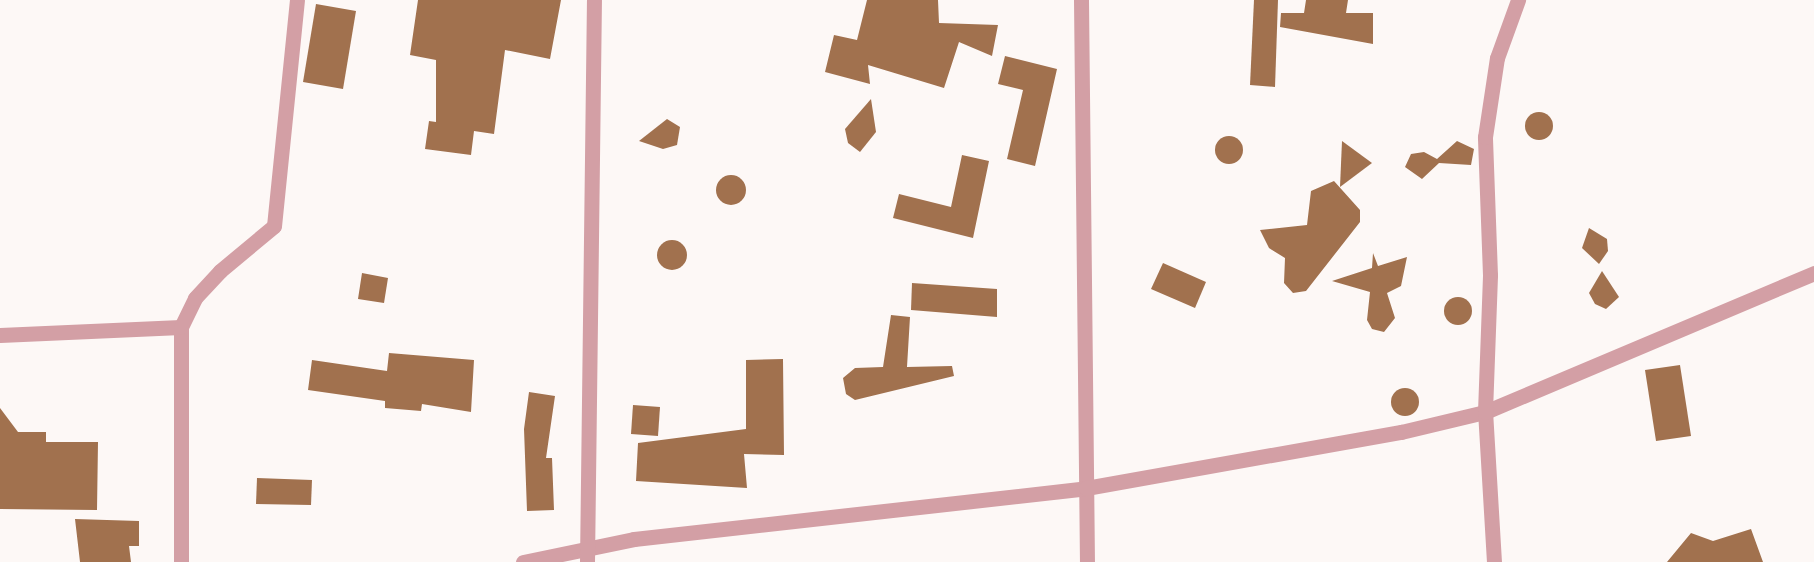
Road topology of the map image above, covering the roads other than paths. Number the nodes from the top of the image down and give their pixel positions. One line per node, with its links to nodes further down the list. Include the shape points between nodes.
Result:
1 (297, 0): 6 (street, via 274,226 208,285)
2 (594, 0): 10 (street)
3 (1081, 0): 9 (street)
4 (1518, 0): 8 (street, via 1497,58 1485,137 1490,275)
5 (1814, 273): 8 (street)
6 (181, 327): 7 (street); 11 (street)
7 (0, 335)
8 (1485, 412): 9 (street); 14 (street)
9 (1086, 489): 10 (street); 13 (street)
10 (587, 555): 12 (street)
11 (181, 562)
12 (524, 562)
13 (1087, 562)
14 (1494, 562)

